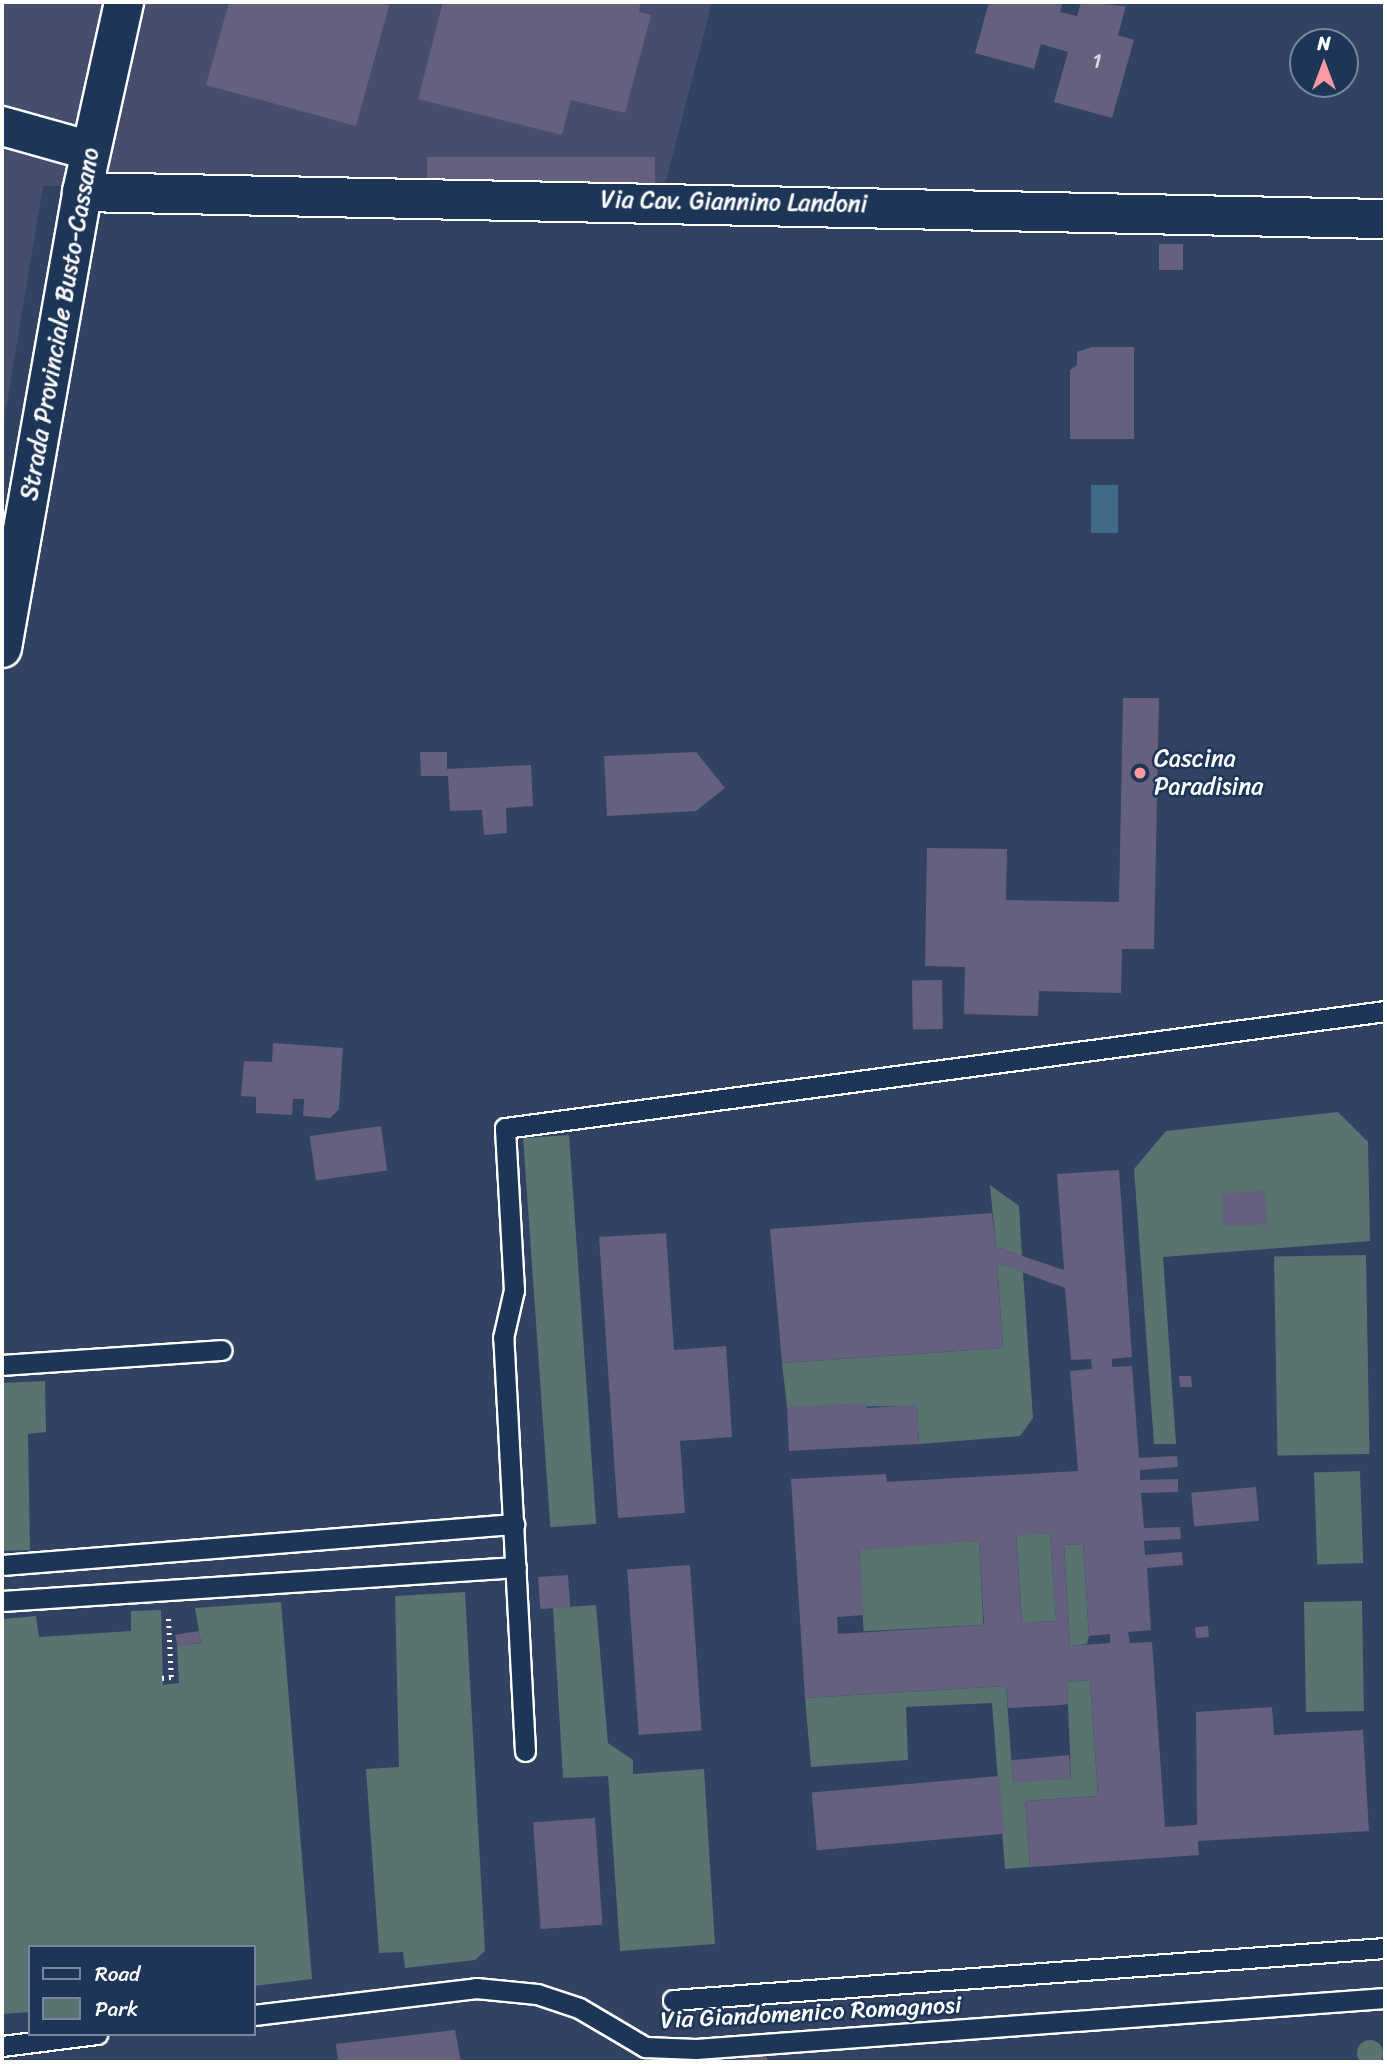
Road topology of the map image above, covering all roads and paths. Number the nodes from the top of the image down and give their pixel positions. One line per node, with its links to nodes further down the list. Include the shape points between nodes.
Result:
1 (124, 2): 3 (street, Strada Provinciale Busto-Cassano)
2 (2, 126): 3 (street)
3 (91, 151): 4 (street, Strada Provinciale Busto-Cassano)
4 (82, 192): 5 (street, Via Cav. Giannino Landoni); 6 (street, Strada Provinciale Busto-Cassano)
5 (1385, 219)
6 (2, 648)
7 (1385, 1011): 10 (lane, via 505,1128 514,1290 503,1338)
8 (221, 1350): 9 (lane)
9 (2, 1365)
10 (514, 1524): 11 (lane); 12 (lane)
11 (2, 1564)
12 (516, 1567): 13 (lane); 16 (lane)
13 (167, 1590): 14 (lane); 15 (path, via 171,1677)
14 (2, 1601)
15 (162, 1678)
16 (525, 1751)
17 (1385, 1948): 19 (lane)
18 (1385, 1998): 20 (lane, Via Giandomenico Romagnosi, via 696,2049 645,2047 569,2005 537,1994 476,1987)
19 (673, 2000)
20 (256, 2015)
21 (81, 2036): 22 (lane)
22 (2, 2046)
23 (1176, 2062): 24 (path)
24 (1273, 2062)

